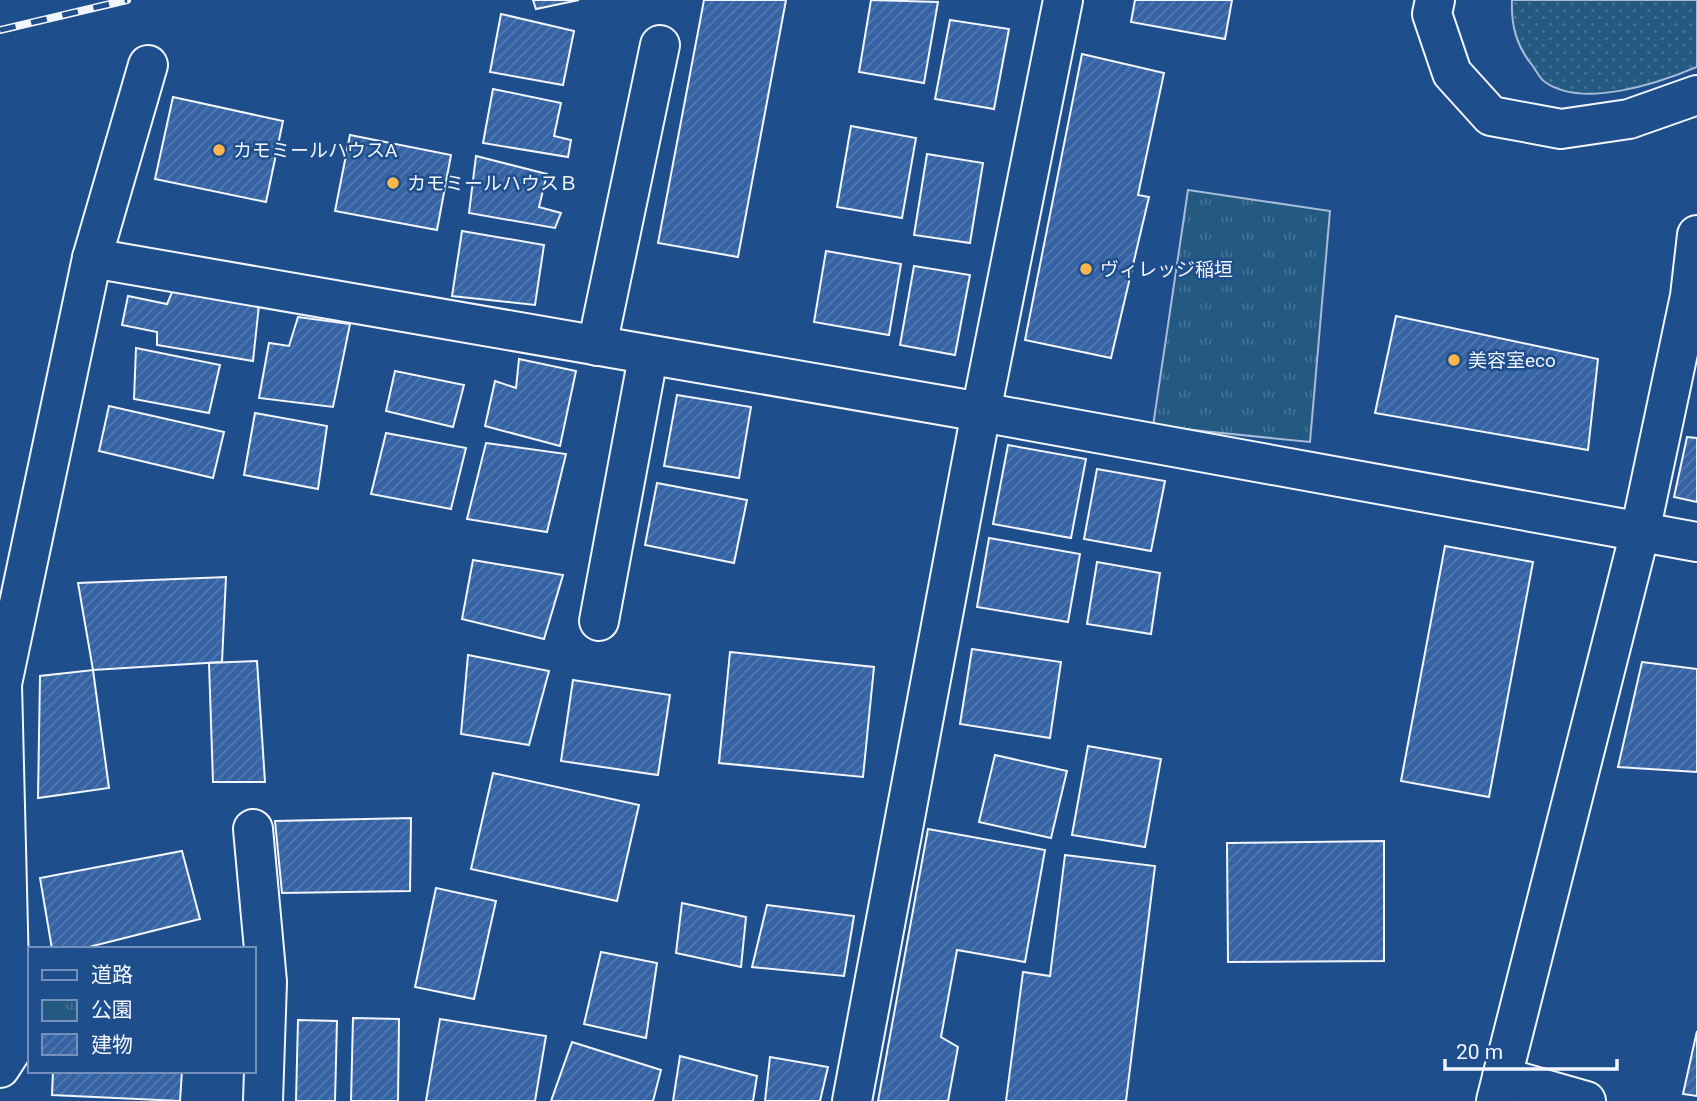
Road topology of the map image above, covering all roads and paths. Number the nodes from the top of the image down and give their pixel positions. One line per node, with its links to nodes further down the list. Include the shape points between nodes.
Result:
1 (1063, 0): 10 (street)
2 (1435, 0): 5 (street, via 1432,14 1452,73 1491,116 1561,129 1629,119)
3 (660, 45): 8 (street)
4 (148, 65): 7 (street)
5 (1697, 95)
6 (1697, 235): 11 (street, via 1690,296)
7 (92, 258): 8 (street); 15 (street, via 2,684 11,1051)
8 (597, 346): 9 (street)
9 (648, 357): 10 (street); 13 (street)
10 (981, 412): 11 (street); 18 (street)
11 (1640, 532): 12 (street); 16 (street)
12 (1697, 542)
13 (599, 621)
14 (253, 829): 17 (street, via 267,982)
15 (0, 1068)
16 (1499, 1089): 19 (street)
17 (263, 1101)
18 (852, 1101)
19 (1587, 1101)

